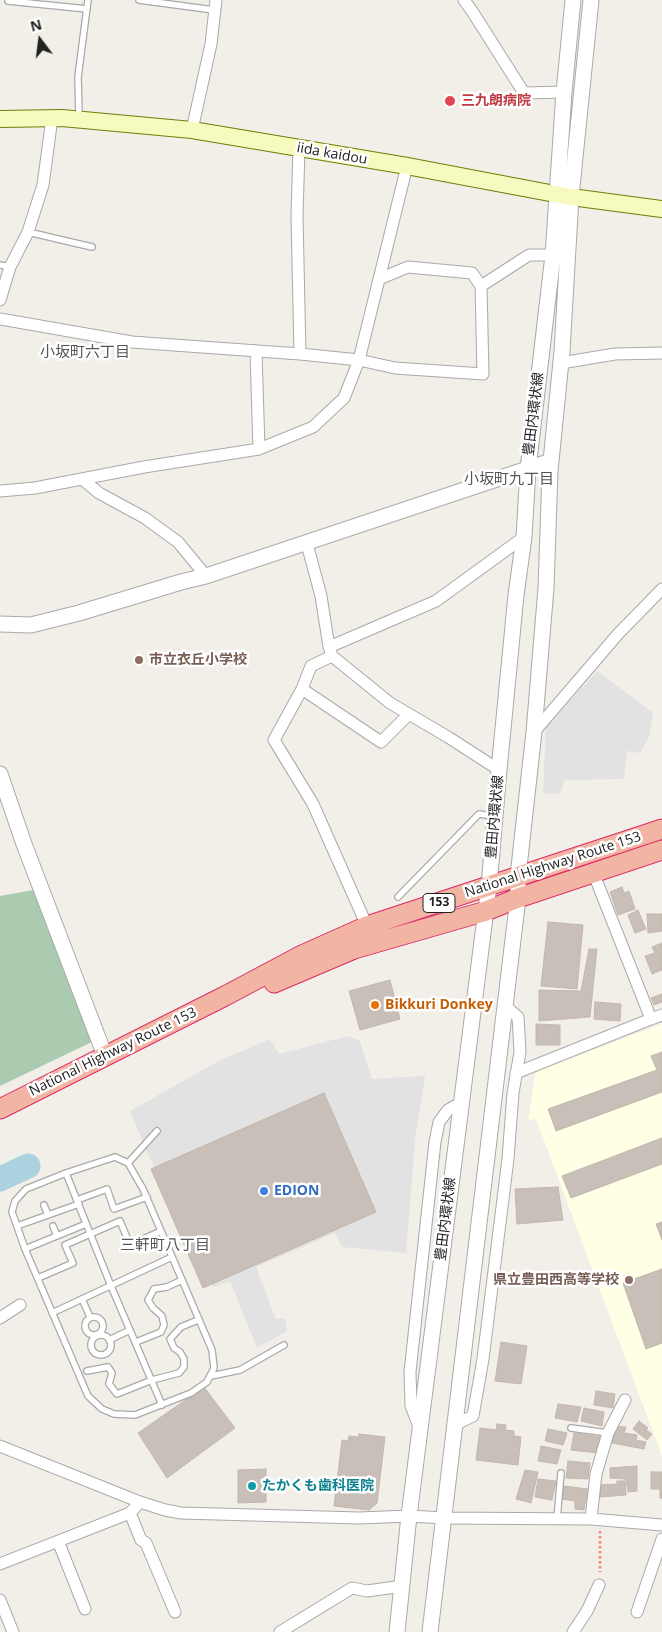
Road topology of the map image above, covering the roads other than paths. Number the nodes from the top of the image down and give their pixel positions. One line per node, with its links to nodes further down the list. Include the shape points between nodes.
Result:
1 (88, 0): 8 (lane)
2 (138, 0): 7 (lane)
3 (464, 0): 9 (street, via 524,93)
4 (591, 0): 16 (street, 豊田内環状線)
5 (8, 1): 8 (lane)
6 (570, 1): 9 (street, 豊田内環状線)
7 (215, 5): 13 (street, via 211,44)
8 (87, 9): 12 (lane, via 78,77)
9 (564, 92): 16 (street, 豊田内環状線)
10 (52, 118): 11 (main road, iida kaidou); 12 (main road, iida kaidou); 18 (street, via 43,184)
11 (0, 119)
12 (79, 119): 13 (main road, iida kaidou)
13 (192, 130): 14 (main road, iida kaidou)
14 (299, 148): 15 (main road, iida kaidou); 28 (street)
15 (407, 166): 16 (main road, iida kaidou); 22 (street)
16 (564, 195): 17 (main road, iida kaidou); 20 (street, 豊田内環状線); 30 (street, 豊田内環状線)
17 (662, 209)
18 (28, 232): 19 (lane); 21 (street)
19 (92, 247)
20 (553, 255): 23 (street, via 529,255); 33 (street, 豊田内環状線)
21 (5, 266): 24 (street)
22 (379, 279): 23 (street, via 408,267 472,273); 29 (street)
23 (481, 286): 29 (street, via 483,374 395,368)
24 (0, 300)
25 (0, 319): 26 (street, via 132,342)
26 (256, 352): 28 (street); 31 (street)
27 (662, 353): 30 (street, via 615,354)
28 (300, 354): 29 (street)
29 (358, 360): 31 (street, via 344,398 313,427)
30 (561, 363): 32 (street, 豊田内環状線)
31 (259, 449): 34 (street)
32 (551, 461): 33 (street); 44 (street, 豊田内環状線, via 546,588)
33 (528, 469): 36 (street, 豊田内環状線); 37 (street)
34 (82, 480): 35 (street); 38 (street, via 178,542)
35 (0, 491)
36 (524, 537): 41 (street, via 436,601); 45 (street, 豊田内環状線)
37 (307, 544): 38 (street); 41 (street, via 321,596)
38 (206, 576): 40 (street, via 79,613 31,624)
39 (662, 589): 44 (street, via 618,634)
40 (0, 624)
41 (330, 652): 42 (street, via 311,666); 43 (street, via 390,704)
42 (302, 689): 43 (street, via 381,742); 56 (street, via 274,740 314,804)
43 (409, 714): 45 (street)
44 (534, 732): 51 (street, 豊田内環状線)
45 (498, 770): 47 (street, 豊田内環状線)
46 (0, 774): 60 (street)
47 (495, 816): 52 (street, 豊田内環状線); 53 (lane, via 479,814)
48 (662, 829): 51 (highway, National Highway Route 153 / 153)
49 (662, 850): 50 (highway, National Highway Route 153 / 153)
50 (593, 872): 54 (highway, National Highway Route 153 / 153); 59 (street)
51 (518, 876): 52 (highway, National Highway Route 153 / 153); 54 (street, 豊田内環状線)
52 (489, 886): 55 (street, 豊田内環状線); 56 (highway, National Highway Route 153 / 153)
53 (398, 897)
54 (518, 898): 55 (highway, National Highway Route 153 / 153); 58 (street, 豊田内環状線)
55 (486, 911): 57 (highway, National Highway Route 153 / 153, via 354,949 253,992); 62 (street, 豊田内環状線)
56 (367, 926): 57 (highway, National Highway Route 153 / 153, via 302,955)
57 (225, 996): 60 (highway, National Highway Route 153 / 153)
58 (505, 1006): 61 (street, via 518,1017 520,1052); 98 (street, 豊田内環状線)
59 (657, 1017): 61 (street)
60 (105, 1056): 63 (highway, National Highway Route 153 / 153)
61 (516, 1073): 98 (street, via 483,1359 473,1416)
62 (460, 1107): 100 (street, 豊田内環状線); 100 (street, via 448,1110 439,1122 437,1134 410,1372 411,1406)
63 (0, 1108)
64 (157, 1131): 65 (lane)
65 (128, 1163): 66 (lane, via 114,1157); 67 (lane)
66 (66, 1173): 68 (lane); 72 (lane, via 26,1189 15,1201 12,1212)
67 (147, 1197): 68 (lane, via 114,1209 107,1189); 74 (lane)
68 (78, 1202): 70 (lane); 71 (lane)
69 (44, 1205): 70 (lane)
70 (48, 1215): 72 (lane)
71 (86, 1224): 75 (lane); 76 (lane)
72 (17, 1226): 77 (lane)
73 (53, 1226): 76 (lane)
74 (161, 1231): 75 (lane, via 130,1245 120,1221); 78 (lane)
75 (90, 1234): 79 (lane, via 65,1245 73,1263); 81 (lane)
76 (57, 1236): 77 (lane)
77 (26, 1249): 79 (lane)
78 (172, 1257): 80 (lane); 81 (lane)
79 (38, 1278): 84 (lane)
80 (182, 1280): 87 (lane); 91 (lane, via 154,1289 148,1300 162,1316 162,1332)
81 (111, 1286): 82 (lane); 88 (lane)
82 (82, 1300): 84 (lane); 86 (lane)
83 (20, 1305): 85 (street)
84 (52, 1313): 97 (lane, via 88,1396 102,1410 135,1415)
85 (0, 1318)
86 (90, 1318): 89 (lane, via 85,1327); 89 (lane, via 96,1317 102,1323 102,1329)
87 (198, 1320): 94 (lane, via 212,1350 214,1368); 95 (lane, via 181,1327 170,1340 184,1359 184,1367 179,1373)
88 (130, 1330): 90 (lane); 91 (lane)
89 (96, 1335): 90 (lane); 90 (lane, via 91,1347 98,1354 109,1349)
90 (109, 1340)
91 (136, 1342): 95 (lane)
92 (284, 1345): 94 (lane, via 240,1370)
93 (87, 1372): 95 (lane, via 108,1367 112,1374 109,1384 117,1394)
94 (211, 1376): 97 (lane, via 191,1393)
95 (152, 1380): 97 (lane)
96 (626, 1400): 101 (street)
97 (162, 1405)
98 (454, 1425): 107 (street, 豊田内環状線)
99 (571, 1428): 101 (lane)
100 (421, 1430): 106 (street, 豊田内環状線)
101 (608, 1433): 109 (street, via 596,1474)
102 (0, 1446): 104 (street)
103 (561, 1473): 108 (lane)
104 (140, 1502): 105 (street); 106 (street, via 181,1513 359,1518)
105 (130, 1513): 112 (street); 118 (street)
106 (409, 1516): 107 (street); 115 (street, 豊田内環状線)
107 (444, 1518): 108 (street); 120 (street, 豊田内環状線)
108 (557, 1519): 109 (street)
109 (595, 1519): 110 (street)
110 (662, 1525)
111 (662, 1539): 119 (street)
112 (58, 1541): 113 (street); 117 (street)
113 (0, 1564)
114 (599, 1585): 124 (street)
115 (403, 1586): 122 (street, via 367,1591 352,1588); 123 (street, 豊田内環状線)
116 (0, 1600): 121 (street)
117 (85, 1610)
118 (175, 1612)
119 (637, 1612)
120 (432, 1629)
121 (13, 1632)
122 (280, 1632)
123 (397, 1632)
124 (573, 1632)

